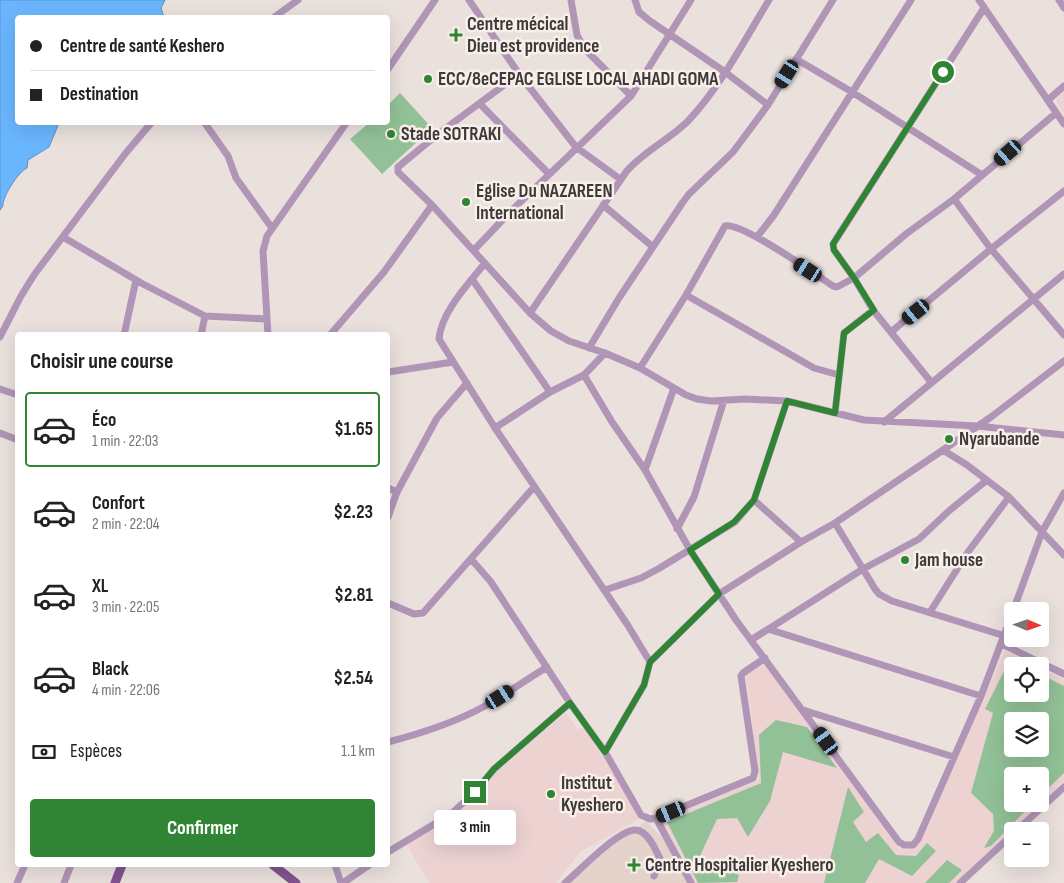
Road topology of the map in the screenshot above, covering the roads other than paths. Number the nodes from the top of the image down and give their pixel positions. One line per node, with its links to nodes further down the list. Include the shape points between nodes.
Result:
1 (298, 0): 14 (street)
2 (435, 0): 17 (street)
3 (469, 0): 19 (street)
4 (571, 0): 22 (street, via 577,35 584,48)
5 (634, 0): 15 (street, via 639,12)
6 (692, 0): 15 (street)
7 (769, 0): 18 (street)
8 (833, 0): 16 (street)
9 (912, 0): 21 (street)
10 (979, 0): 12 (street)
11 (1059, 0): 13 (street)
12 (984, 8): 23 (street); 31 (street)
13 (1064, 8)
14 (277, 15)
15 (669, 35): 18 (street); 22 (street)
16 (796, 59): 21 (street); 25 (street)
17 (390, 66)
18 (725, 72): 25 (street); 35 (street, via 688,120 638,159)
19 (519, 74): 24 (street); 32 (street)
20 (1064, 86): 23 (street)
21 (852, 92): 31 (street); 42 (street)
22 (631, 96): 32 (street)
23 (1048, 100): 26 (street)
24 (480, 104): 33 (street); 38 (street, via 398,166 398,172)
25 (768, 105): 43 (street, via 729,157 689,194)
26 (1056, 113): 27 (street); 34 (street)
27 (1064, 124)
28 (149, 125): 41 (street)
29 (206, 125): 40 (street, via 228,156 236,178)
30 (345, 125): 40 (street)
31 (908, 126): 34 (street); 48 (street, via 833,244)
32 (576, 148): 33 (street); 35 (street)
33 (549, 174): 45 (street)
34 (982, 175): 37 (street)
35 (620, 179): 39 (street)
36 (1064, 190): 44 (street)
37 (954, 199): 44 (street); 48 (street)
38 (432, 205): 45 (street); 60 (street, via 384,272)
39 (603, 205): 43 (street); 54 (street)
40 (272, 228): 56 (street, via 264,251)
41 (63, 237): 50 (street); 63 (street, via 34,275)
42 (757, 238): 48 (street, via 834,287); 51 (street, via 730,225 724,226)
43 (653, 247): 64 (street)
44 (991, 249): 52 (street); 61 (street)
45 (474, 250): 46 (street)
46 (485, 263): 49 (street); 54 (street)
47 (1064, 274): 52 (street)
48 (854, 278): 53 (street)
49 (472, 279): 67 (street, via 454,302 439,333); 76 (street)
50 (136, 280): 55 (street); 57 (street)
51 (686, 295): 68 (street); 71 (street, via 814,368)
52 (1033, 299): 62 (street); 72 (street)
53 (874, 310): 61 (street); 71 (street, via 844,333)
54 (530, 313): 64 (street, via 551,331)
55 (206, 316): 56 (street); 58 (street)
56 (267, 319): 59 (street)
57 (125, 332)
58 (202, 332)
59 (268, 332)
60 (333, 332)
61 (891, 332): 72 (street)
62 (1064, 335)
63 (0, 337)
64 (589, 348): 65 (street)
65 (605, 353): 68 (street); 70 (street)
66 (1064, 361): 82 (street)
67 (452, 362): 69 (street); 73 (street)
68 (640, 368): 74 (street)
69 (390, 372)
70 (584, 375): 76 (street); 88 (street)
71 (839, 375): 80 (street)
72 (931, 382): 81 (street)
73 (467, 383): 83 (street); 92 (street, via 437,418)
74 (674, 388): 78 (street, via 697,399); 88 (street)
75 (0, 389): 77 (street)
76 (550, 392): 83 (street)
77 (15, 394)
78 (724, 400): 79 (street); 98 (street, via 694,497)
79 (787, 401): 80 (street); 95 (street)
80 (835, 413): 81 (street)
81 (884, 422): 82 (street)
82 (977, 426): 85 (street); 87 (street)
83 (495, 428): 90 (street)
84 (0, 433): 86 (street)
85 (1064, 435)
86 (15, 439)
87 (943, 450): 89 (street); 97 (street)
88 (645, 470): 98 (street)
89 (987, 480): 94 (street); 104 (street, via 919,539)
90 (534, 487): 103 (street); 105 (street)
91 (390, 489): 92 (street)
92 (397, 492): 96 (street)
93 (1064, 493): 99 (street)
94 (1009, 497): 99 (street); 109 (street, via 968,552)
95 (754, 500): 100 (street); 101 (street, via 734,522)
96 (390, 511)
97 (835, 523): 100 (street); 104 (street)
98 (677, 529): 101 (street)
99 (1042, 532): 102 (street); 107 (street)
100 (801, 542): 106 (street)
101 (690, 550): 105 (street, via 650,574); 106 (street)
102 (1064, 555)
103 (471, 559): 108 (street, via 423,613 414,614); 117 (street)
104 (863, 569): 109 (street, via 879,594); 110 (street)
105 (604, 590): 116 (street)
106 (719, 594): 113 (street); 116 (street)
107 (1017, 602)
108 (390, 604)
109 (930, 612): 111 (street)
110 (768, 629): 113 (street); 119 (street)
111 (1004, 636)
112 (1004, 639): 114 (street)
113 (751, 640): 115 (street)
114 (1002, 644): 118 (street); 119 (street)
115 (765, 658): 121 (street); 126 (street, via 742,676 755,771 753,778)
116 (650, 662): 123 (street, via 644,685)
117 (547, 667): 120 (street); 122 (street, via 484,706)
118 (1064, 674)
119 (981, 696): 124 (street)
120 (570, 703): 123 (street); 129 (street, via 494,769 451,814)
121 (803, 710): 124 (street); 124 (street, via 904,845 913,845 918,840)
122 (390, 741)
123 (605, 752): 126 (street, via 642,815)
124 (954, 758)
125 (1064, 788): 127 (street)
126 (656, 818): 143 (street)
127 (1026, 822)
128 (1004, 842): 144 (street)
129 (390, 851)
130 (23, 867): 137 (street)
131 (70, 867): 138 (street)
132 (121, 867): 139 (main road)
133 (276, 867): 140 (main road)
134 (336, 867): 141 (street)
135 (366, 867): 141 (street)
136 (654, 876): 142 (street, via 660,859 652,842 636,830 607,845)
137 (17, 883)
138 (64, 883)
139 (115, 883)
140 (296, 883)
141 (342, 883)
142 (565, 883)
143 (691, 883)
144 (960, 883)

